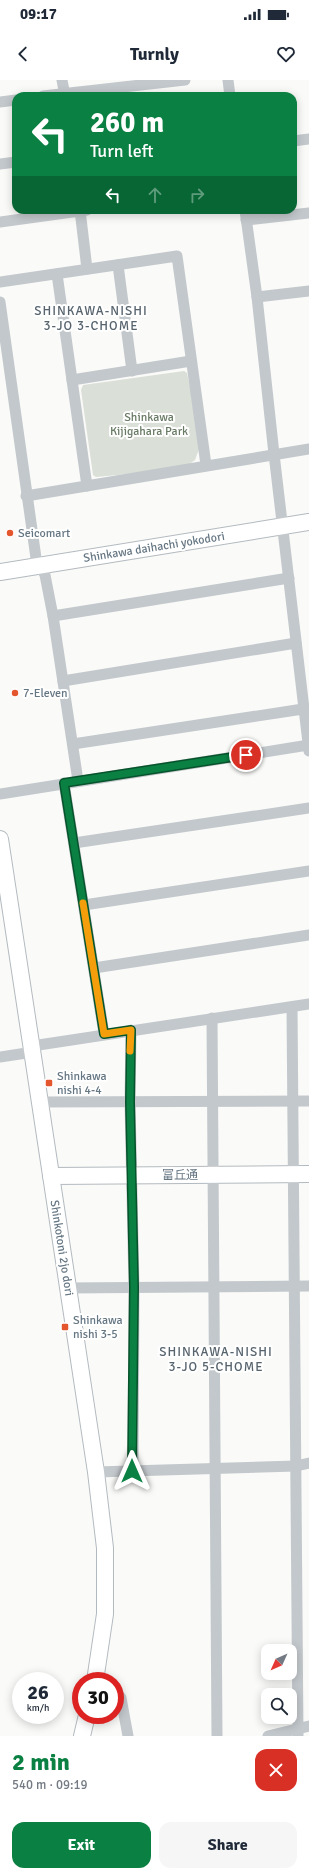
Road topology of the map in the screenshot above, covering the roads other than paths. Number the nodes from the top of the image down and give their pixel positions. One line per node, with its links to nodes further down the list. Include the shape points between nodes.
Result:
1 (62, 80): 4 (street)
2 (185, 80): 5 (street)
3 (228, 80): 6 (street)
4 (64, 92)
5 (88, 92)
6 (230, 92)
7 (12, 100): 8 (street)
8 (0, 102)
9 (309, 139): 10 (street)
10 (297, 140)
11 (12, 162): 12 (street)
12 (0, 164)
13 (297, 213): 14 (street)
14 (309, 213)
15 (55, 214): 19 (street)
16 (82, 214): 21 (street)
17 (278, 214): 18 (street)
18 (246, 215): 25 (street)
19 (0, 222)
20 (118, 265): 21 (street); 27 (street, via 177,256); 28 (street)
21 (88, 269): 22 (street)
22 (57, 274): 23 (street); 29 (street)
23 (0, 282)
24 (309, 291): 25 (street)
25 (257, 297): 31 (street)
26 (0, 302): 34 (street)
27 (191, 361): 28 (street); 32 (street)
28 (132, 371): 29 (street)
29 (72, 380): 33 (street)
30 (309, 449): 31 (street)
31 (274, 454): 32 (street); 36 (street)
32 (206, 465): 33 (street)
33 (88, 486): 34 (street)
34 (26, 496): 37 (street, via 36,558)
35 (309, 522): 36 (street, Shinkawa daihachi yokodori)
36 (283, 526): 37 (street, Shinkawa daihachi yokodori); 39 (street)
37 (40, 565): 38 (street, Shinkawa daihachi yokodori); 40 (street, via 45,575)
38 (0, 572)
39 (289, 578): 40 (street); 41 (street)
40 (53, 616): 42 (street)
41 (296, 643): 42 (street); 43 (street)
42 (63, 681): 44 (street)
43 (303, 709): 44 (street); 45 (street)
44 (73, 744): 46 (street)
45 (308, 747): 46 (street)
46 (78, 781): 47 (street)
47 (64, 783): 48 (street); 51 (street)
48 (0, 794)
49 (309, 808): 51 (street)
50 (0, 840): 53 (street, Shinkotoni 2jo dori)
51 (74, 843): 54 (street)
52 (309, 871): 54 (street)
53 (4, 893): 62 (street, Shinkotoni 2jo dori)
54 (84, 905): 56 (street)
55 (309, 935): 56 (street)
56 (94, 968): 61 (street)
57 (309, 1004): 58 (street)
58 (292, 1007): 59 (street); 65 (street)
59 (212, 1018): 60 (street); 64 (street)
60 (131, 1030): 61 (street); 68 (street)
61 (104, 1034): 62 (street)
62 (32, 1049): 63 (street); 67 (street, Shinkotoni 2jo dori)
63 (0, 1057)
64 (212, 1101): 65 (street); 68 (street); 72 (street)
65 (292, 1101): 66 (street); 69 (street)
66 (309, 1101)
67 (40, 1102): 68 (street); 73 (street, Shinkotoni 2jo dori)
68 (130, 1102): 71 (street)
69 (293, 1174): 70 (street, 富丘通); 72 (street, 富丘通); 74 (street)
70 (309, 1174)
71 (132, 1175): 72 (street, 富丘通); 73 (street, 富丘通); 76 (street)
72 (212, 1175): 77 (street)
73 (51, 1176): 78 (street, Shinkotoni 2jo dori)
74 (294, 1286): 75 (street); 77 (street); 80 (street)
75 (309, 1286)
76 (134, 1287): 77 (street); 78 (street); 82 (street)
77 (213, 1287): 81 (street)
78 (68, 1288): 83 (street, Shinkotoni 2jo dori)
79 (309, 1463): 80 (street)
80 (296, 1466): 81 (street); 87 (street)
81 (214, 1469): 82 (street); 90 (street)
82 (132, 1471): 83 (street)
83 (96, 1472): 84 (street, Shinkotoni 2jo dori, via 105,1548 105,1614)
84 (97, 1672)
85 (124, 1714): 89 (street)
86 (85, 1724): 88 (street)
87 (302, 1730): 91 (street)
88 (82, 1736)
89 (128, 1736)
90 (217, 1736)
91 (268, 1736)

